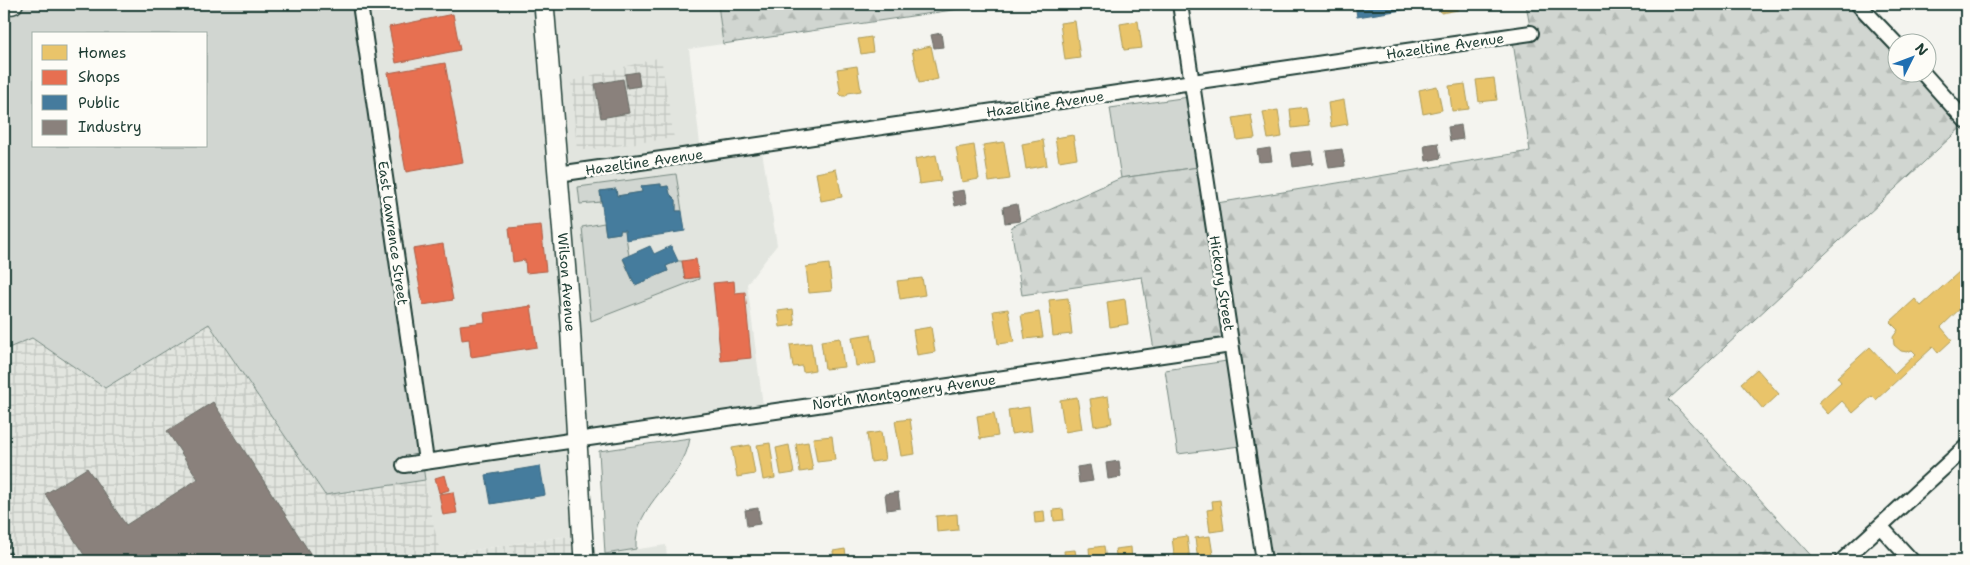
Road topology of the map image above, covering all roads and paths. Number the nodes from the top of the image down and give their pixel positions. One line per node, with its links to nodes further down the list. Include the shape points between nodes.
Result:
1 (13, 4): 6 (main road)
2 (360, 4): 16 (street, East Lawrence Street)
3 (544, 4): 12 (main road, Wilson Avenue)
4 (1180, 4): 10 (street, Hickory Street)
5 (1858, 4): 8 (street)
6 (4, 5)
7 (1532, 33): 10 (street, Hazeltine Avenue)
8 (1888, 36)
9 (1931, 82): 11 (street)
10 (1192, 83): 12 (street, Hazeltine Avenue); 13 (street, Hickory Street)
11 (1966, 121)
12 (558, 174): 14 (main road, Wilson Avenue)
13 (1231, 345): 14 (street, North Montgomery Avenue); 20 (street, Hickory Street)
14 (577, 440): 16 (street, North Montgomery Avenue); 19 (main road, Wilson Avenue)
15 (1966, 447): 18 (street)
16 (426, 461): 17 (street, North Montgomery Avenue)
17 (404, 465)
18 (1880, 526): 21 (street); 22 (street)
19 (584, 561)
20 (1264, 561)
21 (1842, 561)
22 (1912, 561)

